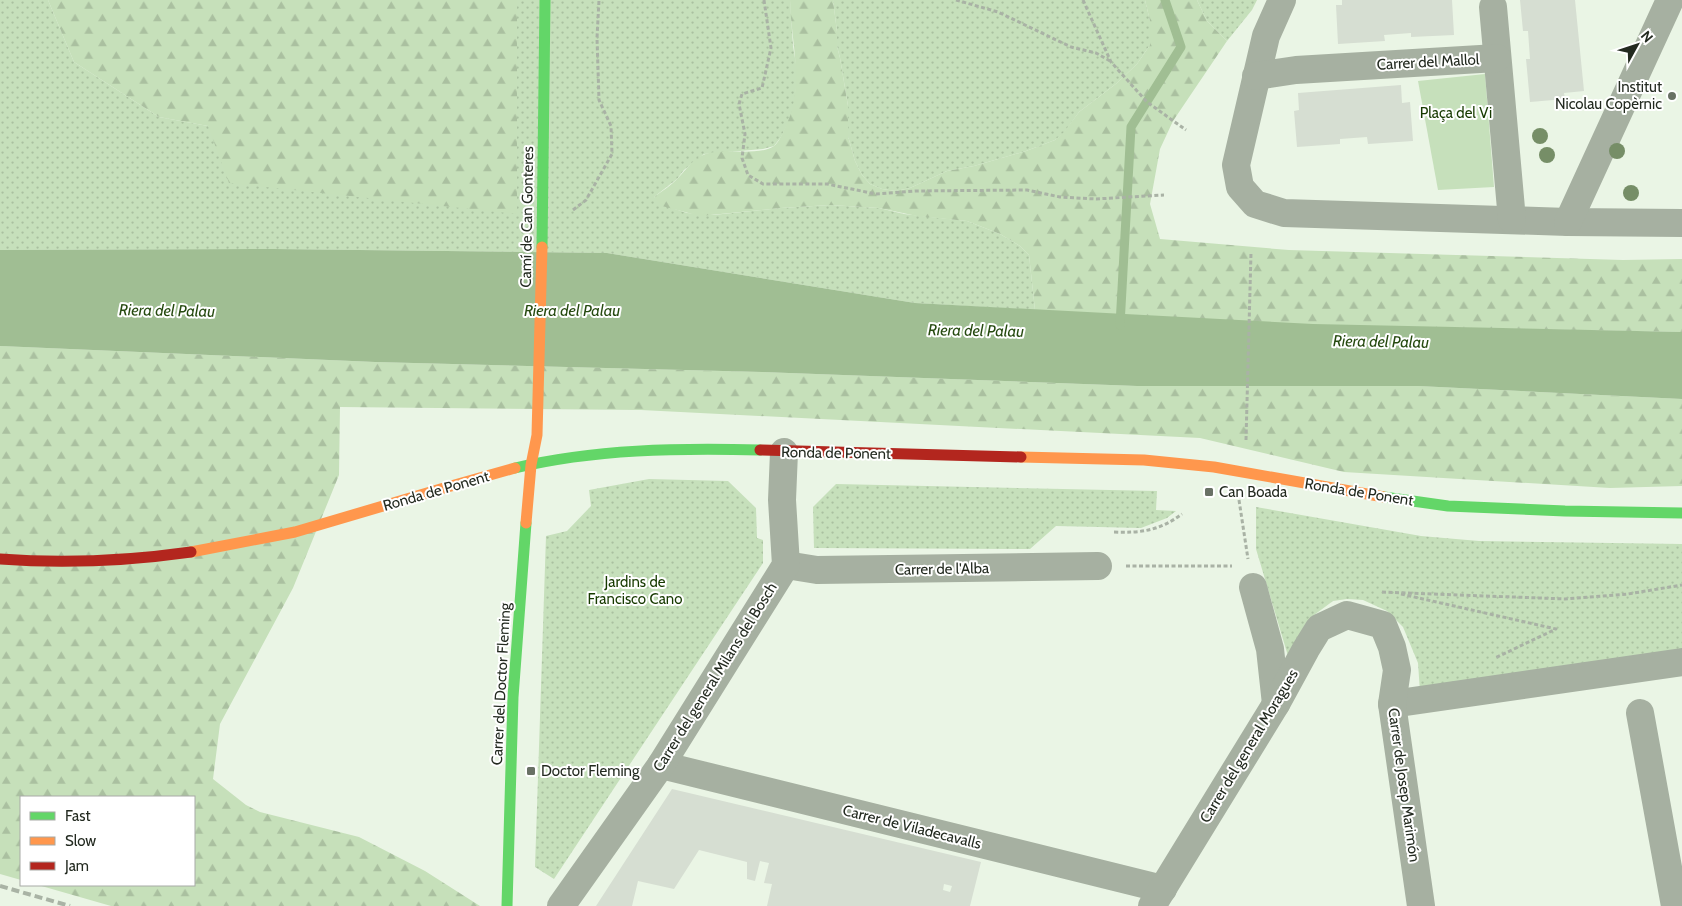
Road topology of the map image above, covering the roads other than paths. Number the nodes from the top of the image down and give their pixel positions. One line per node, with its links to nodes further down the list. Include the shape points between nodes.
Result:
1 (545, 0): 11 (main road, Camí de Can Gonteres, via 537,436)
2 (1282, 0): 6 (street, via 1266,36)
3 (1670, 0): 8 (street)
4 (1493, 7): 5 (street)
5 (1498, 58): 6 (street, Carrer del Mallol, via 1296,70); 7 (street, Carrer del Mallol)
6 (1256, 76): 7 (street, via 1236,165 1240,187 1255,204 1284,213)
7 (1512, 220): 8 (street)
8 (1568, 222): 9 (street)
9 (1682, 224)
10 (784, 452): 11 (main road, Ronda de Ponent, via 653,449); 12 (main road, Ronda de Ponent, via 1144,460 1214,467 1448,506); 14 (street, via 782,500)
11 (531, 465): 13 (main road, Ronda de Ponent, via 466,480 302,531 198,550 95,562); 24 (main road, Carrer del Doctor Fleming, via 513,696)
12 (1682, 513)
13 (0, 559)
14 (786, 565): 15 (street, Carrer de l'Alba, via 817,570); 22 (street, Carrer del general Milans del Bosch)
15 (1110, 566)
16 (1247, 573): 19 (street, via 1270,649)
17 (1360, 618): 19 (street, Carrer del general Moragues, via 1347,615 1319,628); 20 (street, Carrer de Josep Marimón, via 1383,625 1392,647 1396,670)
18 (1682, 662): 20 (street)
19 (1276, 704): 23 (street, Carrer del general Moragues)
20 (1392, 704): 26 (street, Carrer de Josep Marimón)
21 (1640, 713): 27 (street)
22 (661, 765): 23 (street, Carrer de Viladecavalls); 25 (street, Carrer del general Milans del Bosch)
23 (1157, 898)
24 (508, 906)
25 (561, 906)
26 (1421, 906)
27 (1675, 906)

